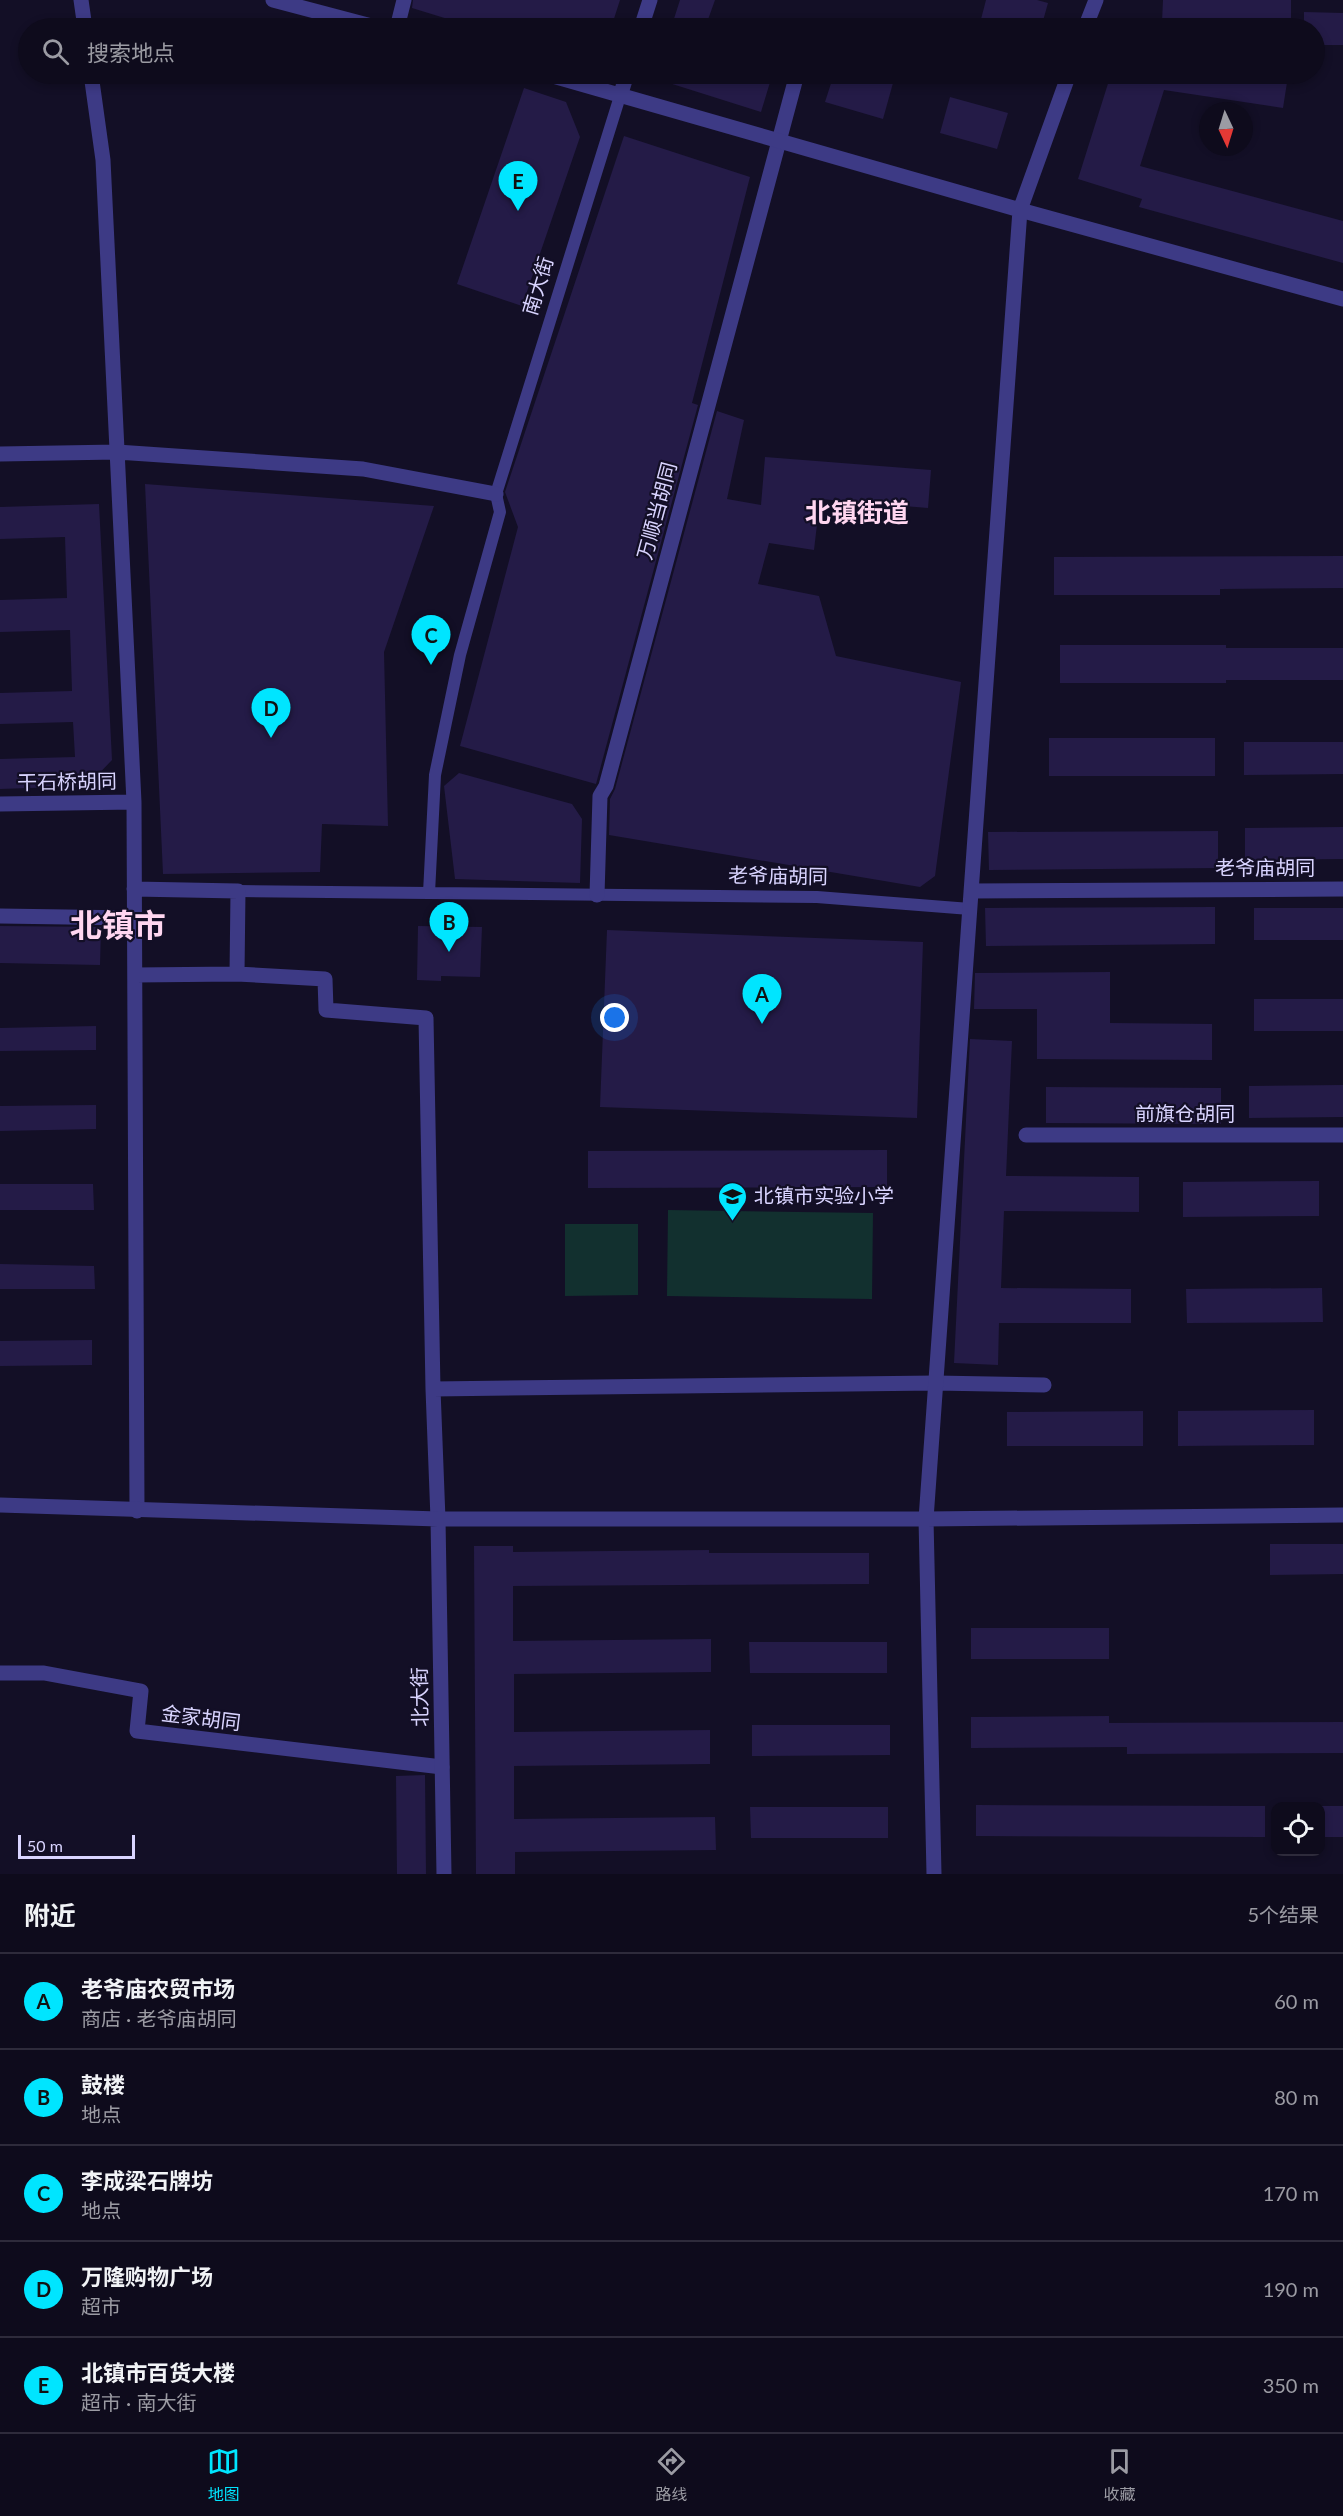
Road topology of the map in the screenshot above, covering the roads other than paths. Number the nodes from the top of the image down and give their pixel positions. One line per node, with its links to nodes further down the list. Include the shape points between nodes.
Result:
1 (81, 0): 6 (street)
2 (273, 0): 7 (street)
3 (404, 0): 8 (street)
4 (650, 0): 9 (street)
5 (1096, 0): 10 (street)
6 (84, 18)
7 (341, 18)
8 (400, 18)
9 (644, 18)
10 (1089, 18)
11 (93, 84): 20 (street, via 103,160)
12 (585, 84): 16 (street)
13 (624, 84): 16 (street, 南大街)
14 (794, 84): 17 (street, 万顺当胡同)
15 (1065, 84): 18 (street)
16 (621, 93): 17 (street); 22 (street, 南大街)
17 (778, 140): 18 (street); 30 (street, 万顺当胡同, via 600,796)
18 (1020, 210): 19 (street); 28 (street)
19 (1343, 299)
20 (117, 453): 21 (street); 22 (street, via 363,469); 23 (street)
21 (0, 454)
22 (496, 494): 29 (street, 南大街, via 500,512 460,655 435,775)
23 (134, 802): 24 (street, 干石桥胡同); 25 (street)
24 (0, 804)
25 (134, 889): 27 (street); 33 (street)
26 (1343, 889): 28 (street, 老爷庙胡同)
27 (238, 891): 29 (street, 老爷庙胡同); 34 (street)
28 (971, 891): 31 (street)
29 (429, 893): 30 (street, 老爷庙胡同)
30 (591, 895): 31 (street, 老爷庙胡同, via 817,897)
31 (970, 909): 38 (street)
32 (0, 916): 33 (street)
33 (134, 918): 35 (street)
34 (237, 974): 35 (street); 40 (street, 北大街, via 326,979 326,1010 426,1018)
35 (135, 975): 42 (street)
36 (1026, 1135): 37 (street, 前旗仓胡同)
37 (1343, 1135)
38 (936, 1383): 39 (street); 40 (street); 45 (street)
39 (1044, 1385)
40 (433, 1389): 44 (street, 北大街)
41 (0, 1505): 42 (street)
42 (137, 1511): 44 (street)
43 (1343, 1515): 45 (street)
44 (438, 1519): 45 (street); 47 (street, 北大街)
45 (926, 1519): 49 (street)
46 (0, 1673): 47 (street, 金家胡同, via 44,1673 141,1691 137,1731)
47 (442, 1767): 48 (street, 北大街)
48 (444, 1874)
49 (934, 1874)

